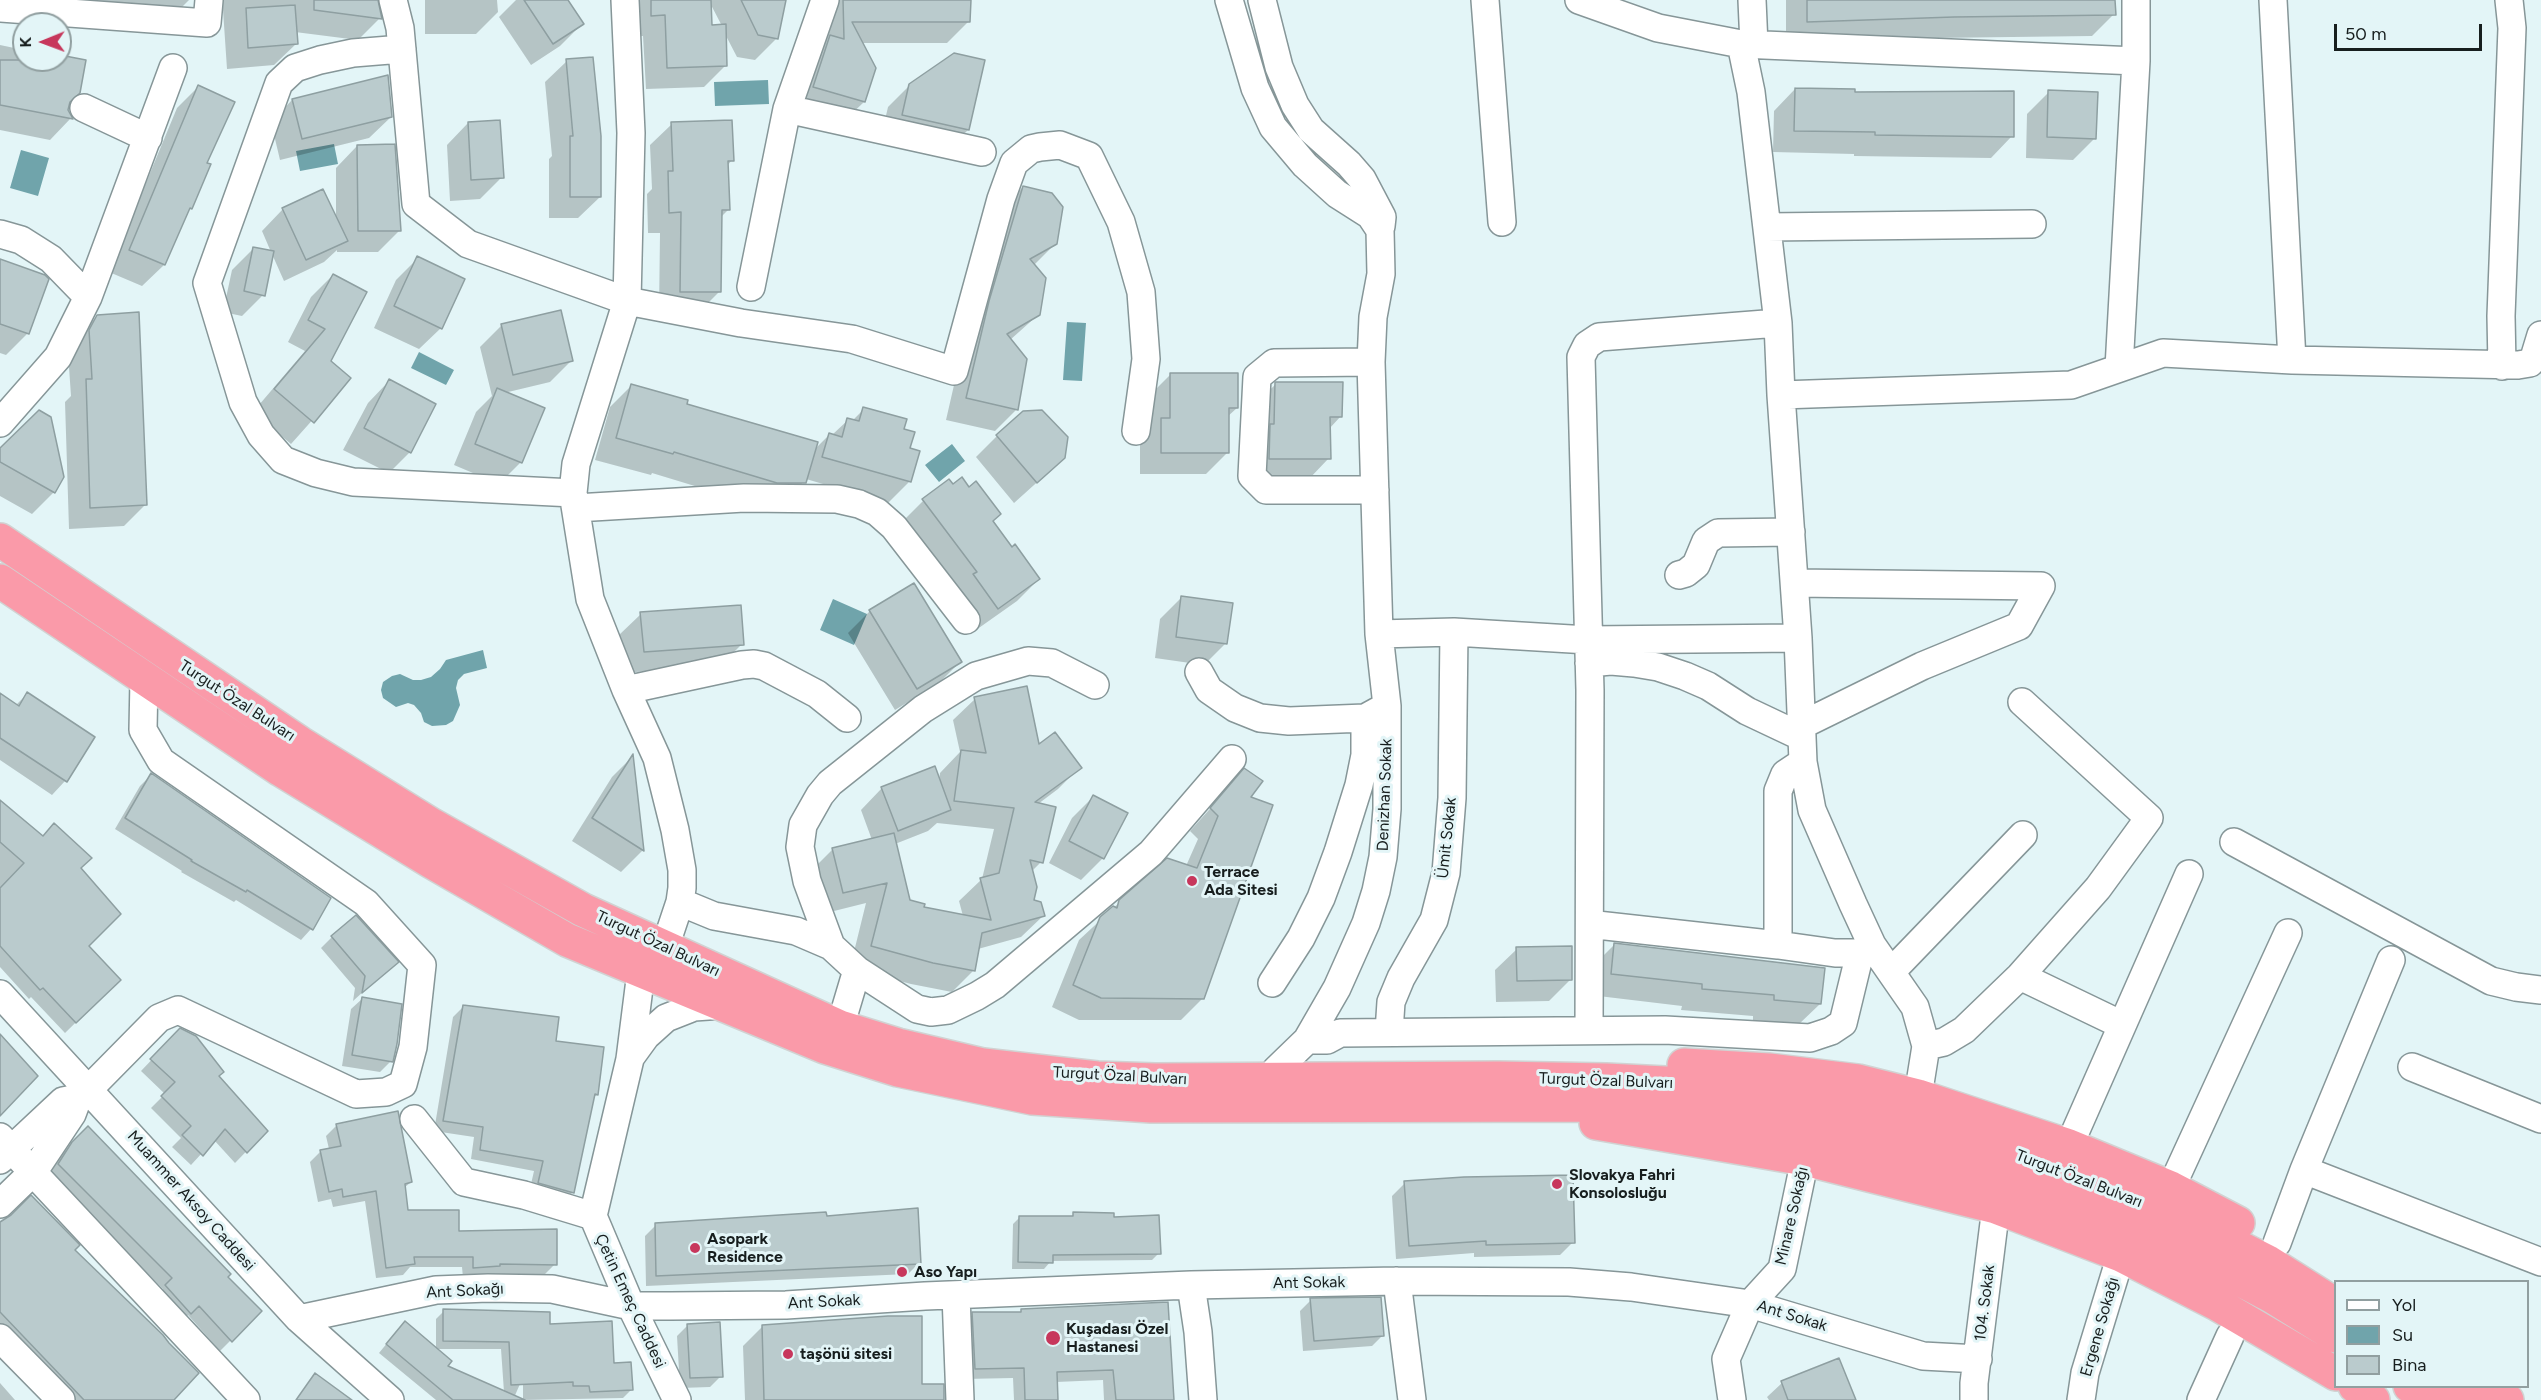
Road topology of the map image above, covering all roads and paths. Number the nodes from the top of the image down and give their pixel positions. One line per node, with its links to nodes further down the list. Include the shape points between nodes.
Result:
1 (209, 0): 13 (street, via 207,23)
2 (393, 0): 15 (street)
3 (626, 0): 29 (street, via 631,134)
4 (825, 0): 19 (street)
5 (1229, 0): 25 (street, via 1255,88 1273,127 1305,165 1337,194 1370,215)
6 (1262, 0): 25 (street, Denizhan Sokak, via 1279,67 1295,105 1311,130 1362,179 1383,216)
7 (1485, 0): 22 (street)
8 (1579, 0): 14 (street, via 1658,28)
9 (1752, 0): 14 (street)
10 (2136, 0): 16 (street)
11 (2273, 0): 32 (street)
12 (2509, 0): 34 (street, via 2512,28)
13 (0, 8)
14 (1747, 44): 16 (street); 24 (street)
15 (402, 49): 29 (street, via 416,204 468,244); 40 (street, via 320,60 295,68 279,83 207,283 243,402 261,435 283,460 316,473 353,482)
16 (2136, 61): 35 (street)
17 (173, 68): 20 (street)
18 (84, 108): 20 (street)
19 (787, 109): 21 (street); 27 (street)
20 (148, 138): 28 (street)
21 (982, 152)
22 (1502, 222)
23 (2032, 224): 24 (street)
24 (1767, 227): 30 (street)
25 (1380, 230): 33 (street, Denizhan Sokak, via 1381,274 1373,317)
26 (0, 234): 28 (street, via 21,240 51,259)
27 (751, 287)
28 (88, 297): 37 (street, via 58,357)
29 (627, 301): 38 (street, via 852,339 954,371 1014,163 1031,149 1060,145 1089,156 1098,171 1121,222 1141,292 1146,359); 40 (street, via 576,464)
30 (1778, 323): 36 (street); 50 (street, via 1599,337 1587,345 1581,357)
31 (2541, 335): 34 (street, via 2530,363)
32 (2292, 360): 34 (street); 35 (street, via 2163,353)
33 (1371, 362): 39 (street, Denizhan Sokak); 39 (street, via 1274,363 1257,377 1252,476 1266,490)
34 (2502, 366)
35 (2119, 368): 36 (street, via 2071,385)
36 (1781, 395): 41 (street)
37 (0, 423)
38 (1136, 431)
39 (1375, 490): 48 (street, Denizhan Sokak)
40 (574, 501): 46 (street, via 744,498 837,499 859,504 894,527); 54 (street, via 590,598)
41 (1791, 532): 43 (street, via 1718,533 1702,547 1696,565); 45 (street)
42 (0, 540): 68 (highway, Turgut Özal Bulvarı, via 300,743 432,825 583,910)
43 (1679, 575)
44 (0, 581): 52 (highway, Turgut Özal Bulvarı)
45 (1795, 583): 49 (street); 58 (street, via 2041,586 2019,626 1922,666)
46 (966, 620)
47 (1454, 632): 48 (street); 50 (street); 82 (street, Ümit Sokak, via 1452,798 1446,873 1434,920 1391,1002)
48 (1379, 634): 56 (street, Denizhan Sokak)
49 (1798, 638): 50 (street); 58 (street)
50 (1589, 652): 58 (street, via 1611,661 1658,667 1685,676); 81 (street)
51 (1199, 672): 56 (street, via 1209,690 1235,708 1260,718 1289,721)
52 (144, 678): 72 (highway, Turgut Özal Bulvarı, via 281,770 430,861 567,940); 90 (street, via 143,730 161,761 366,903 422,965 413,1047 403,1084 386,1092 356,1094 178,1010 159,1018)
53 (1095, 685): 67 (street, via 1053,663 1028,661 976,676 923,709 830,783 803,825 800,847 807,881)
54 (626, 690): 57 (street, via 754,664 817,694); 63 (street, via 657,758 668,798 682,870)
55 (2022, 702): 74 (street, via 2149,818 2097,888)
56 (1376, 712): 75 (street, via 1338,852 1301,938); 83 (street, Denizhan Sokak, via 1387,809 1376,891 1350,963)
57 (848, 718)
58 (1802, 741): 66 (street, via 1778,791); 69 (street, via 1812,810)
59 (1232, 759): 71 (street, via 1151,853 996,985 977,996 948,1010 917,1009)
60 (2023, 834): 73 (street)
61 (2234, 842): 76 (street, via 2491,981)
62 (2189, 874): 79 (street)
63 (680, 902): 67 (street, via 723,919 796,932); 68 (street)
64 (1597, 925): 66 (street)
65 (2288, 933): 100 (street)
66 (1778, 945): 69 (street, via 1835,953)
67 (831, 946): 71 (street)
68 (665, 947): 80 (highway, Turgut Özal Bulvarı)
69 (1866, 949): 73 (street); 81 (street, via 1843,1023 1831,1032 1810,1038)
70 (2391, 960): 98 (street)
71 (857, 970): 80 (street)
72 (641, 972): 78 (highway, Turgut Özal Bulvarı); 85 (street, Çetin Emeç Caddesi)
73 (1891, 972): 84 (street, via 1915,1007)
74 (2020, 976): 79 (street); 84 (street, via 1964,1030 1944,1042)
75 (1272, 984)
76 (2541, 990)
77 (0, 994): 90 (street, Muammer Aksoy Caddesi)
78 (723, 1005): 85 (street, Çetin Emeç Caddesi, via 694,1007 666,1018 646,1036); 92 (highway, Turgut Özal Bulvarı, via 825,1047 888,1066)
79 (2122, 1025): 95 (street)
80 (840, 1027): 89 (highway, Turgut Özal Bulvarı, via 983,1065 1097,1078)
81 (1589, 1030): 82 (street)
82 (1389, 1032): 83 (street, via 1340,1033 1327,1040)
83 (1306, 1040): 87 (street, via 1311,1056 1320,1064); 88 (street, Denizhan Sokak)
84 (1926, 1046): 91 (street)
85 (630, 1059): 103 (street, Çetin Emeç Caddesi)
86 (2412, 1067): 94 (street)
87 (1340, 1068): 88 (highway); 91 (highway, via 1665,1064 1780,1071 1858,1082)
88 (1276, 1070): 89 (highway)
89 (1155, 1080): 112 (highway, Turgut Özal Bulvarı, via 1606,1080 1685,1084 1868,1114 1988,1146 2078,1176 2268,1262)
90 (84, 1093): 96 (street, via 63,1101); 99 (street); 114 (street, Muammer Aksoy Caddesi)
91 (1918, 1096): 95 (highway)
92 (1032, 1098): 97 (highway, via 1158,1118 1201,1120 1607,1124); 115 (highway, Turgut Özal Bulvarı, via 1151,1106 1607,1105 1672,1108 1800,1128 1913,1156 2050,1198 2203,1260)
93 (414, 1119): 103 (street, via 464,1182)
94 (2541, 1119)
95 (2069, 1146): 100 (highway)
96 (4, 1148): 99 (street)
97 (1805, 1159): 102 (highway); 111 (street, Minare Sokağı, via 1782,1269)
98 (2304, 1170): 104 (street); 106 (street)
99 (34, 1171): 101 (street); 125 (street)
100 (2171, 1188): 104 (highway)
101 (0, 1204)
102 (1996, 1207): 105 (highway); 118 (street, 104. Sokak)
103 (593, 1216): 113 (street, Çetin Emeç Caddesi)
104 (2277, 1243): 107 (highway)
105 (2121, 1255): 119 (highway, via 2217,1304); 133 (street, Ergene Sokağı, via 2085,1373)
106 (2541, 1262)
107 (2338, 1280)
108 (1397, 1281): 109 (street, Ant Sokak); 111 (street, Ant Sokak, via 1569,1282); 130 (street)
109 (1191, 1285): 110 (street, Ant Sokak); 129 (street)
110 (956, 1295): 113 (street, Ant Sokak, via 786,1305); 128 (street)
111 (1750, 1304): 118 (street, Ant Sokak, via 1923,1356); 131 (street, Minare Sokağı, via 1726,1359)
112 (2334, 1304)
113 (631, 1306): 114 (street, Ant Sokağı, via 552,1290 436,1290); 127 (street, Çetin Emeç Caddesi)
114 (299, 1319): 126 (street, Muammer Aksoy Caddesi)
115 (2334, 1334)
116 (2230, 1336): 134 (street)
117 (0, 1338): 124 (street)
118 (1978, 1359): 132 (street, 104. Sokak)
119 (2334, 1373)
120 (2358, 1388): 135 (highway)
121 (2413, 1388): 136 (highway)
122 (2456, 1388): 137 (highway)
123 (2494, 1388): 138 (highway)
124 (61, 1400)
125 (246, 1400)
126 (390, 1400)
127 (677, 1400)
128 (960, 1400)
129 (1203, 1400)
130 (1412, 1400)
131 (1732, 1400)
132 (1974, 1400)
133 (2081, 1400)
134 (2201, 1400)
135 (2373, 1400)
136 (2428, 1400)
137 (2471, 1400)
138 (2507, 1400)

